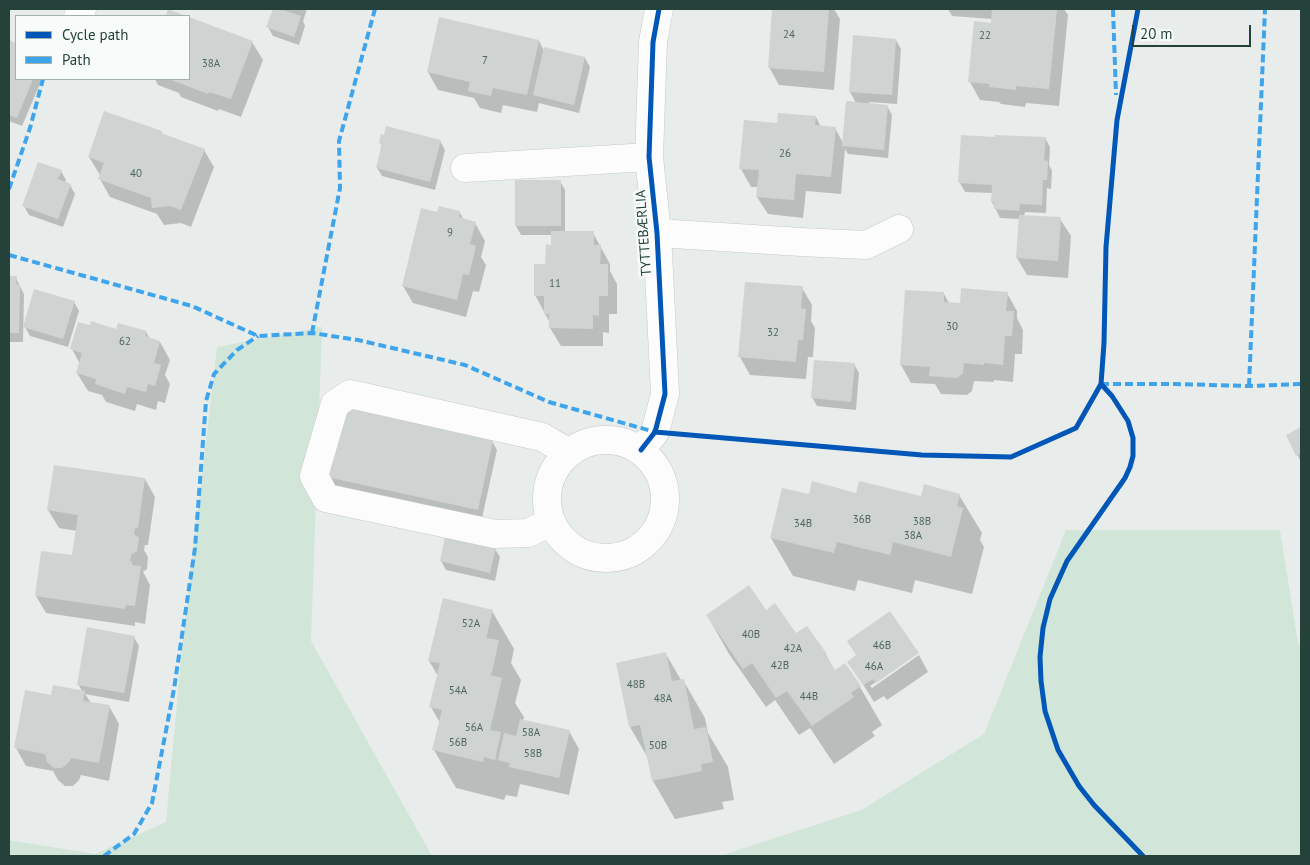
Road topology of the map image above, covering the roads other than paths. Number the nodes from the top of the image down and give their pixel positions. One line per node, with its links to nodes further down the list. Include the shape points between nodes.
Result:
1 (659, 9): 2 (street, TYTTEBÆRLIA, via 653,42)
2 (649, 157): 3 (street); 5 (street, TYTTEBÆRLIA)
3 (465, 168)
4 (899, 229): 5 (street, via 866,245)
5 (657, 233): 6 (street, TYTTEBÆRLIA, via 665,394 655,432)
6 (641, 450): 7 (street, via 617,440 591,441); 8 (street, via 659,471 666,497 661,524 644,546 619,557 592,557 567,544)
7 (569, 453): 8 (street, via 553,473 546,497); 8 (street, via 542,437 350,394 335,404 314,476 326,498 495,534 528,533)
8 (551, 522)

